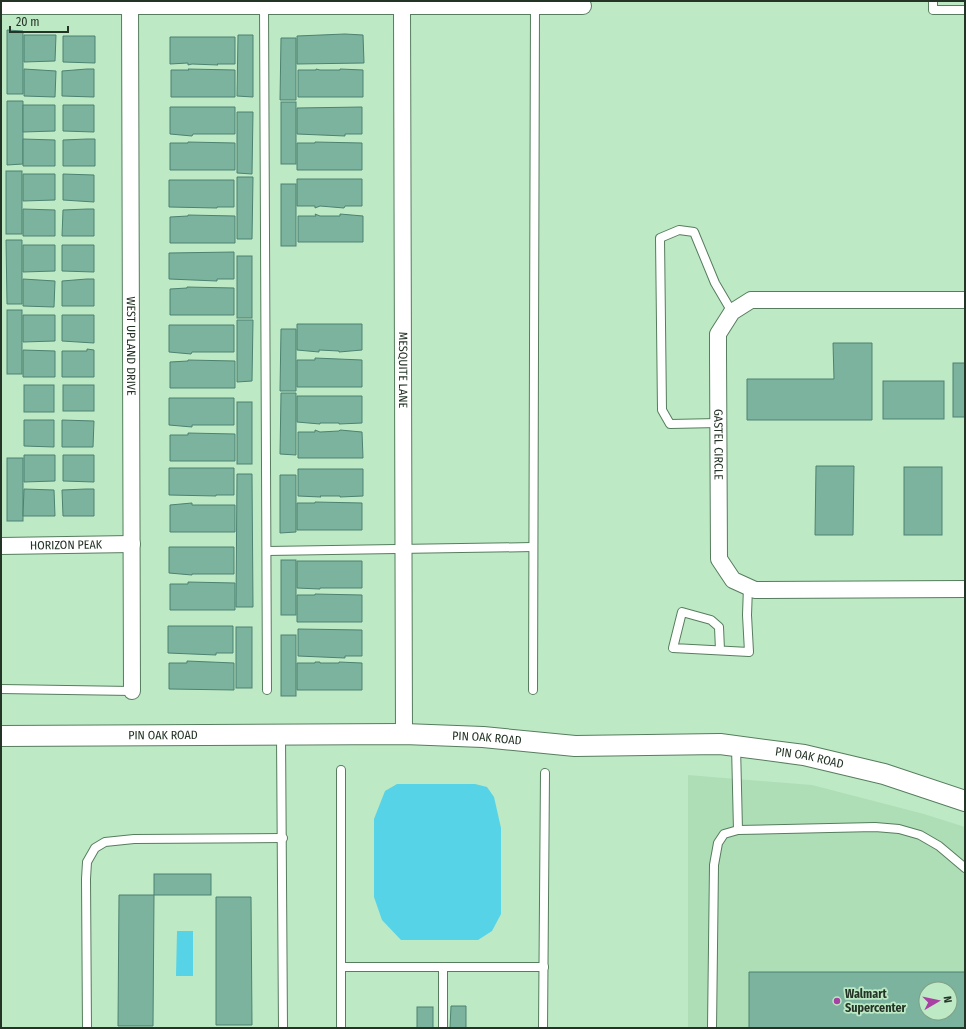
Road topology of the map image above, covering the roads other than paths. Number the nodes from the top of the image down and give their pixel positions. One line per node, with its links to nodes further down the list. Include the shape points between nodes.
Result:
1 (933, 1): 8 (lane, via 933,10)
2 (582, 3): 7 (street)
3 (130, 4): 4 (street); 5 (street); 12 (street, WEST UPLAND DRIVE)
4 (1, 6)
5 (264, 6): 6 (street); 16 (lane)
6 (402, 6): 7 (street); 15 (street, MESQUITE LANE)
7 (535, 6): 14 (lane)
8 (965, 10)
9 (965, 300): 10 (street, GASTEL CIRCLE, via 751,300)
10 (732, 312): 11 (street, GASTEL CIRCLE, via 718,334); 11 (lane, via 715,283 694,232 679,230 660,238 662,410 670,424)
11 (718, 423): 17 (street, GASTEL CIRCLE, via 719,559 733,580)
12 (132, 544): 13 (street, HORIZON PEAK); 23 (street, WEST UPLAND DRIVE)
13 (1, 546)
14 (533, 547): 15 (lane); 22 (lane)
15 (403, 549): 16 (lane); 24 (street, MESQUITE LANE)
16 (267, 551): 21 (lane)
17 (748, 587): 18 (street, GASTEL CIRCLE, via 755,590); 19 (lane, via 749,652)
18 (965, 589)
19 (720, 650): 19 (lane, via 673,648 682,612 711,620 719,627)
20 (1, 689): 23 (lane)
21 (267, 690)
22 (533, 690)
23 (132, 691)
24 (404, 734): 25 (street, PIN OAK ROAD); 27 (street, PIN OAK ROAD, via 575,746)
25 (281, 735): 26 (street, PIN OAK ROAD); 32 (lane)
26 (1, 736)
27 (736, 746): 30 (street, PIN OAK ROAD, via 804,755 869,770); 31 (lane)
28 (341, 770): 34 (lane)
29 (545, 773): 36 (lane)
30 (965, 801)
31 (738, 830): 33 (lane, via 900,829 939,846); 42 (lane, via 724,834 718,843 714,865)
32 (283, 838): 37 (lane, via 134,838 105,842 95,848 87,862 86,879); 38 (lane)
33 (965, 868)
34 (341, 967): 35 (lane); 39 (lane)
35 (443, 967): 36 (lane); 40 (lane)
36 (544, 967): 41 (lane)
37 (87, 1028)
38 (283, 1028)
39 (341, 1028)
40 (443, 1028)
41 (543, 1028)
42 (712, 1028)

